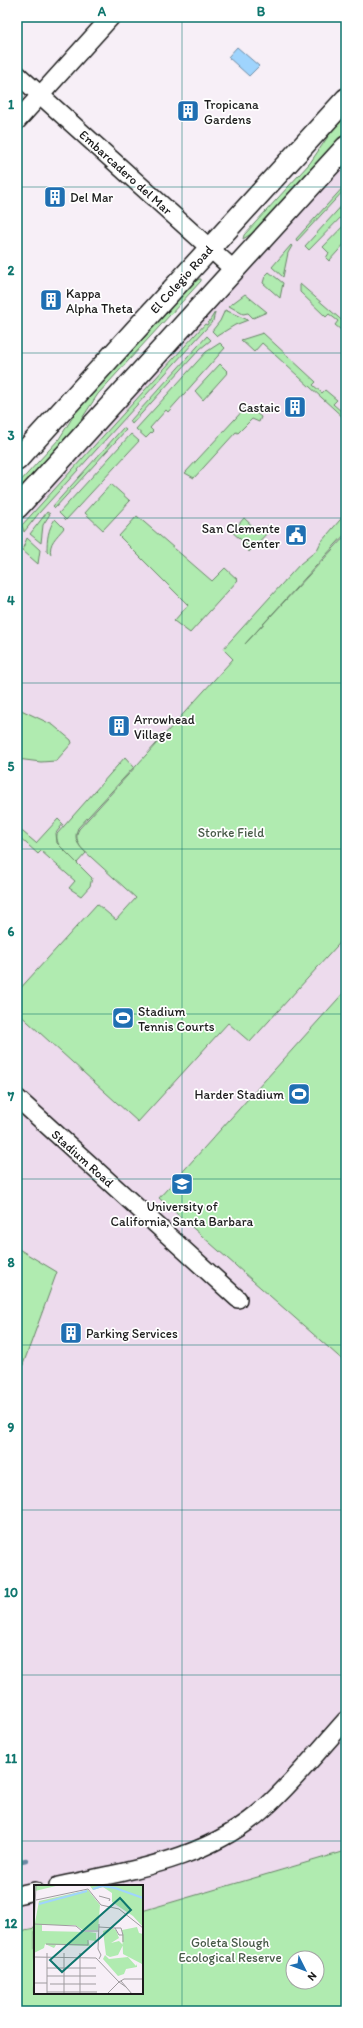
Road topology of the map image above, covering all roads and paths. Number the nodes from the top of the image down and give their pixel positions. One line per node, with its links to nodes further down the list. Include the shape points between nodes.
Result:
1 (110, 17): 3 (street)
2 (17, 74): 3 (street, Embarcadero del Mar)
3 (40, 94): 5 (street); 7 (street, Embarcadero del Mar)
4 (346, 99): 7 (main road, El Colegio Road)
5 (17, 121)
6 (346, 147): 8 (main road)
7 (209, 248): 8 (street, Embarcadero del Mar); 9 (main road, El Colegio Road)
8 (234, 270): 10 (main road)
9 (17, 460)
10 (17, 508)
11 (17, 1098): 12 (street, Stadium Road)
12 (238, 1299)
13 (346, 1720): 14 (street, via 268,1806 223,1838 185,1856 156,1865)
14 (63, 1885)
15 (34, 1891): 16 (street)
16 (17, 1895)

